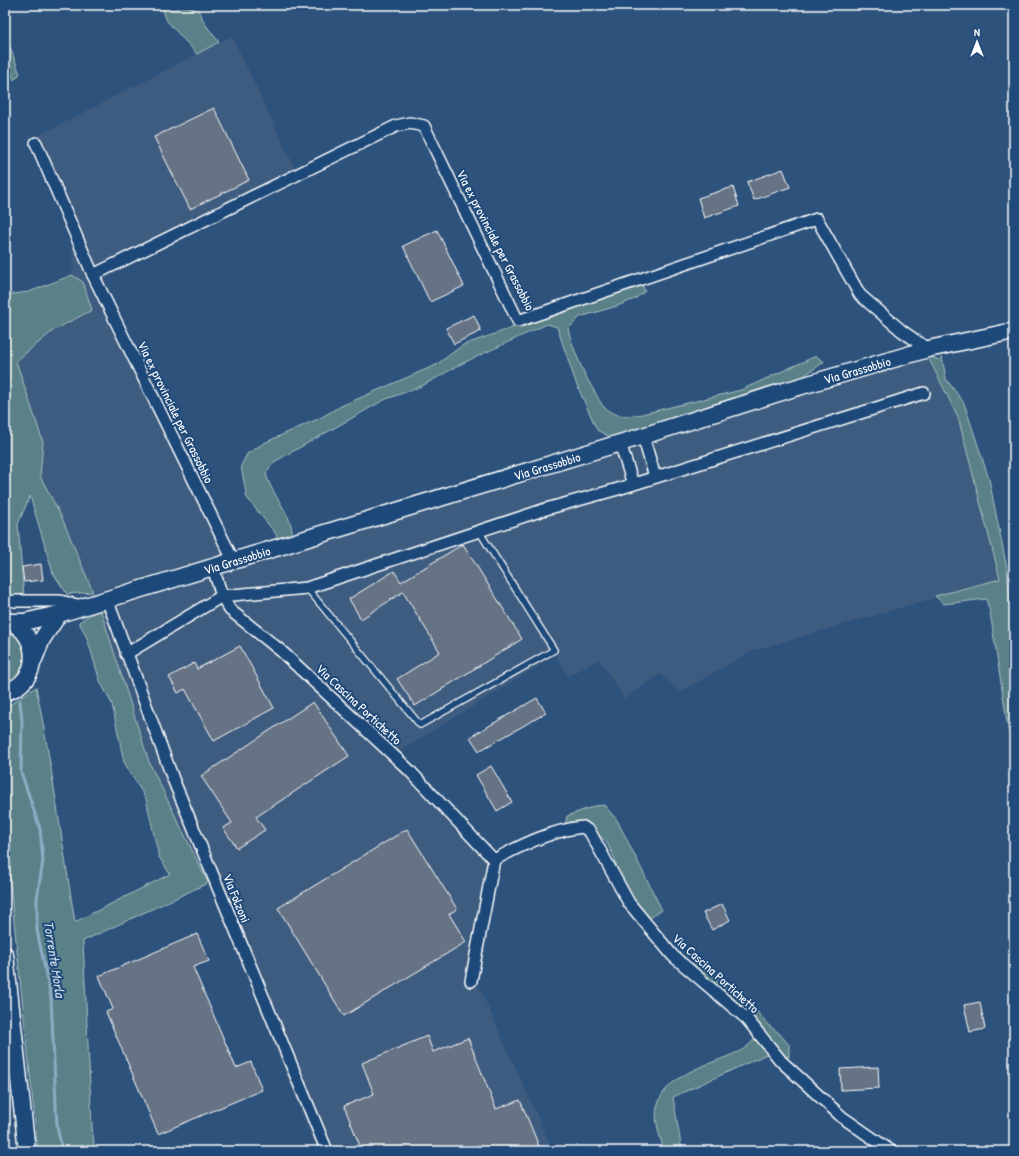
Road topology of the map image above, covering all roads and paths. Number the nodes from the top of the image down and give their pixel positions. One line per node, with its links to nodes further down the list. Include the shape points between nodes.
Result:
1 (36, 143): 2 (street, Via ex provinciale per Grassobbio)
2 (93, 275): 4 (street, Via ex provinciale per Grassobbio, via 396,126 410,123 424,126 518,321 817,219 860,295 902,331); 11 (street, Via ex provinciale per Grassobbio)
3 (1014, 332): 4 (street, Via Grassobbio)
4 (928, 349): 6 (street, Via Grassobbio)
5 (924, 393): 8 (street)
6 (643, 436): 7 (street, Via Grassobbio); 8 (street)
7 (620, 443): 9 (street); 11 (street, Via Grassobbio)
8 (655, 478): 9 (street)
9 (633, 484): 10 (street)
10 (479, 531): 13 (street); 13 (lane, via 554,650 420,725)
11 (234, 562): 12 (street, Via Grassobbio)
12 (213, 568): 14 (street, Via Cascina Portichetto); 15 (street, Via Grassobbio)
13 (307, 588): 14 (street)
14 (222, 596): 20 (street); 23 (street, Via Cascina Portichetto, via 230,610 280,650 408,769)
15 (107, 599): 17 (street, Via Grassobbio); 20 (street, Via Folzoni)
16 (14, 601): 17 (street, Via Grassobbio, via 60,601)
17 (82, 606): 18 (street, Via Grassobbio)
18 (59, 614): 19 (street, Via Grassobbio, via 24,622); 21 (street, via 42,639)
19 (8, 621): 21 (street, via 21,628 29,637)
20 (126, 654): 27 (street, Via Folzoni, via 173,779)
21 (34, 661): 22 (street, via 30,673 22,683)
22 (5, 692)
23 (494, 860): 25 (street); 28 (street, Via Cascina Portichetto, via 520,845 573,828 583,827 590,832 629,903 673,956 747,1019 781,1061 842,1117)
24 (5, 955): 26 (street)
25 (471, 981)
26 (27, 1151)
27 (327, 1151)
28 (891, 1151)

